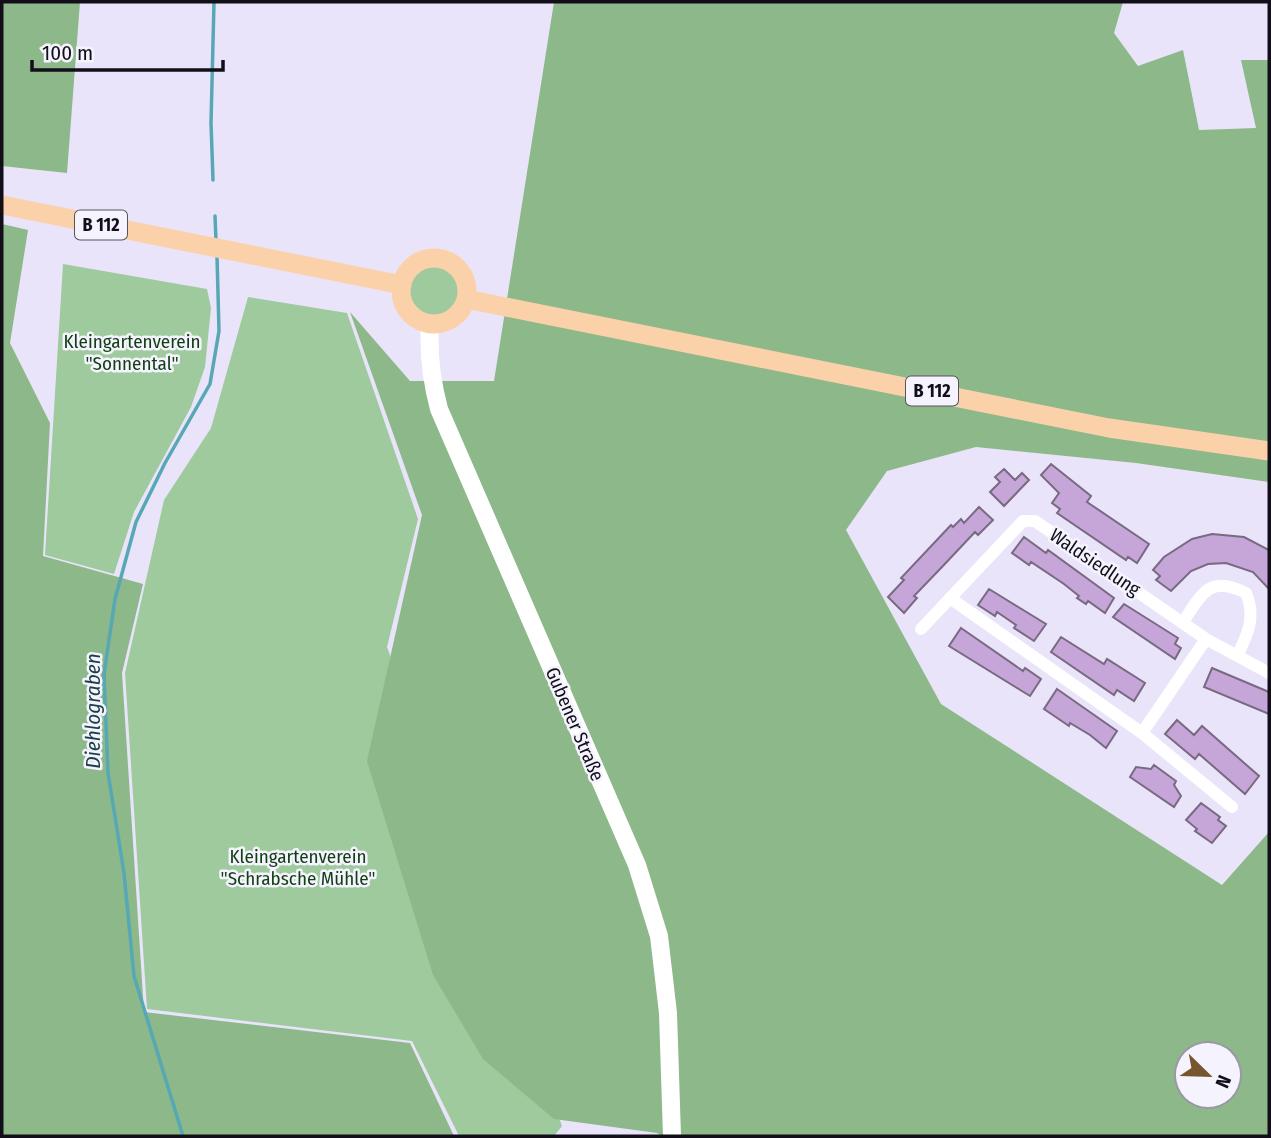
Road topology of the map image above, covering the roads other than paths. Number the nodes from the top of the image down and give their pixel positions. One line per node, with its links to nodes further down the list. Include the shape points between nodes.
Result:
1 (2, 205): 2 (main road, B 112)
2 (402, 285): 3 (main road, via 417,263 443,260 463,275); 4 (main road, via 410,314)
3 (466, 299): 4 (main road, via 452,319); 5 (main road, B 112, via 1109,428)
4 (430, 324): 14 (main road, Gubener Straße, via 430,376 439,409 637,865 659,936 668,1013)
5 (1269, 452)
6 (950, 598): 7 (street, Waldsiedlung, via 1023,521 1035,521); 8 (street, Waldsiedlung); 12 (street)
7 (1183, 622): 9 (street, Waldsiedlung); 10 (street, via 1209,588 1227,586 1246,593 1251,620)
8 (920, 629)
9 (1206, 639): 10 (street, Waldsiedlung); 12 (street)
10 (1237, 656): 11 (street, Waldsiedlung)
11 (1269, 673)
12 (1142, 733): 13 (street)
13 (1232, 807)
14 (672, 1136)

